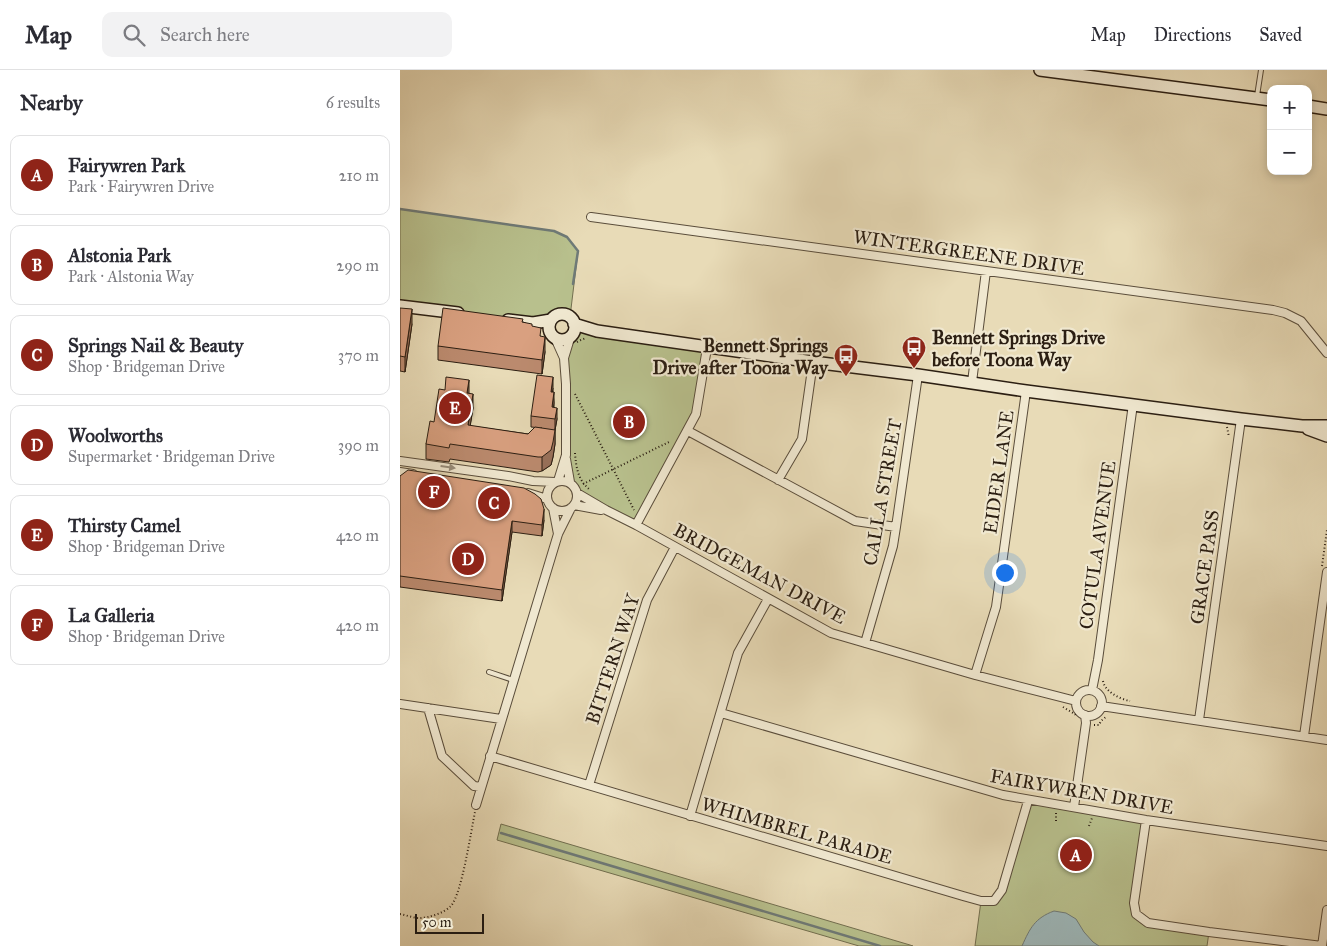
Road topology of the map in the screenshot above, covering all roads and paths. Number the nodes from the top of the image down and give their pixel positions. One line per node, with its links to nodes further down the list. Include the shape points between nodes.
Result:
1 (1040, 70): 3 (street)
2 (1261, 70): 3 (lane)
3 (1257, 98): 4 (street)
4 (1267, 99)
5 (1312, 107): 6 (street)
6 (1327, 109)
7 (590, 217): 8 (street, WINTERGREENE DRIVE)
8 (986, 271): 18 (street, WINTERGREENE DRIVE, via 1285,313 1301,321); 22 (street)
9 (400, 306): 10 (street)
10 (469, 314)
11 (497, 318): 13 (street)
12 (551, 320): 13 (street); 14 (street, via 558,315 570,317); 16 (street, via 549,327)
13 (533, 323): 16 (street)
14 (573, 334): 15 (street); 15 (path, via 581,340); 16 (street, via 564,339); 19 (street)
15 (594, 334): 17 (street)
16 (553, 335): 19 (street)
17 (707, 348): 20 (street); 30 (street, via 696,414)
18 (1327, 353)
19 (564, 358): 34 (street)
20 (813, 362): 21 (street); 39 (street, via 802,439)
21 (918, 374): 22 (street); 54 (street, CALLA STREET)
22 (972, 382): 23 (street)
23 (1026, 391): 25 (street); 64 (street, EIDER LANE, via 996,607)
24 (573, 400): 36 (path, via 572,390)
25 (1133, 404): 26 (street); 67 (street, COTULA AVENUE)
26 (1241, 419): 28 (street); 32 (street, GRACE PASS)
27 (1222, 424): 32 (path, via 1227,428 1229,438)
28 (1302, 426): 29 (street); 31 (street)
29 (1327, 426)
30 (687, 432): 36 (path); 39 (street); 48 (street)
31 (1327, 436)
32 (1238, 439): 77 (street, GRACE PASS)
33 (575, 447): 42 (path)
34 (566, 455): 40 (street); 41 (street)
35 (400, 461): 40 (street, one-way to 40)
36 (613, 470): 42 (path); 51 (path)
37 (400, 472): 38 (street)
38 (425, 476)
39 (778, 480): 54 (street, via 855,521)
40 (556, 482): 41 (street); 46 (street, via 548,489)
41 (570, 482): 45 (street)
42 (583, 484): 44 (path)
43 (518, 490): 46 (street)
44 (590, 491)
45 (578, 493): 47 (street); 50 (street, BRIDGEMAN DRIVE)
46 (547, 499): 49 (street)
47 (573, 507): 49 (street, via 562,511); 50 (street, BRIDGEMAN DRIVE); 56 (street)
48 (646, 507): 51 (path, via 642,504); 53 (street)
49 (553, 508): 56 (street)
50 (606, 510): 53 (street, BRIDGEMAN DRIVE)
51 (634, 510): 52 (path)
52 (628, 511)
53 (636, 525): 57 (street, BRIDGEMAN DRIVE)
54 (896, 527): 62 (street, CALLA STREET)
55 (1327, 530): 58 (path)
56 (558, 534): 66 (street)
57 (675, 547): 59 (street, BRIDGEMAN DRIVE); 82 (street, BITTERN WAY, via 647,600)
58 (1324, 571): 60 (street)
59 (768, 599): 62 (street, BRIDGEMAN DRIVE, via 832,633); 74 (street, via 738,654)
60 (1318, 636): 61 (street); 79 (street)
61 (1327, 638)
62 (865, 642): 64 (street, BRIDGEMAN DRIVE)
63 (489, 672): 66 (lane)
64 (975, 675): 68 (street, BRIDGEMAN DRIVE)
65 (1102, 675): 69 (path, via 1104,686 1123,700)
66 (513, 680): 76 (street)
67 (1092, 690): 68 (street, via 1084,691); 72 (street, via 1099,694)
68 (1076, 701): 75 (street, via 1078,709)
69 (1134, 702)
70 (400, 704): 73 (street)
71 (1060, 705): 78 (path, via 1075,714)
72 (1102, 706): 75 (street, via 1095,714); 77 (street)
73 (428, 708): 76 (street); 83 (street, via 442,756 474,786)
74 (721, 713): 84 (street, FAIRYWREN DRIVE, via 1002,796); 87 (street)
75 (1085, 715): 86 (street)
76 (502, 719): 81 (street)
77 (1199, 720): 79 (street)
78 (1079, 722)
79 (1304, 736): 80 (street)
80 (1327, 740)
81 (490, 756): 82 (street, WHIMBREL PARADE); 83 (street)
82 (588, 785): 87 (street, WHIMBREL PARADE)
83 (481, 787): 85 (street)
84 (1028, 800): 86 (street, FAIRYWREN DRIVE); 87 (street, WHIMBREL PARADE, via 1002,890 994,901 963,896)
85 (476, 804): 91 (path, via 452,905 436,915 420,918)
86 (1074, 807): 88 (street, FAIRYWREN DRIVE)
87 (690, 816)
88 (1146, 820): 89 (street, FAIRYWREN DRIVE); 92 (street, via 1134,903 1136,914 1148,923)
89 (1327, 846)
90 (1327, 910): 92 (street)
91 (400, 914)
92 (1322, 946)

